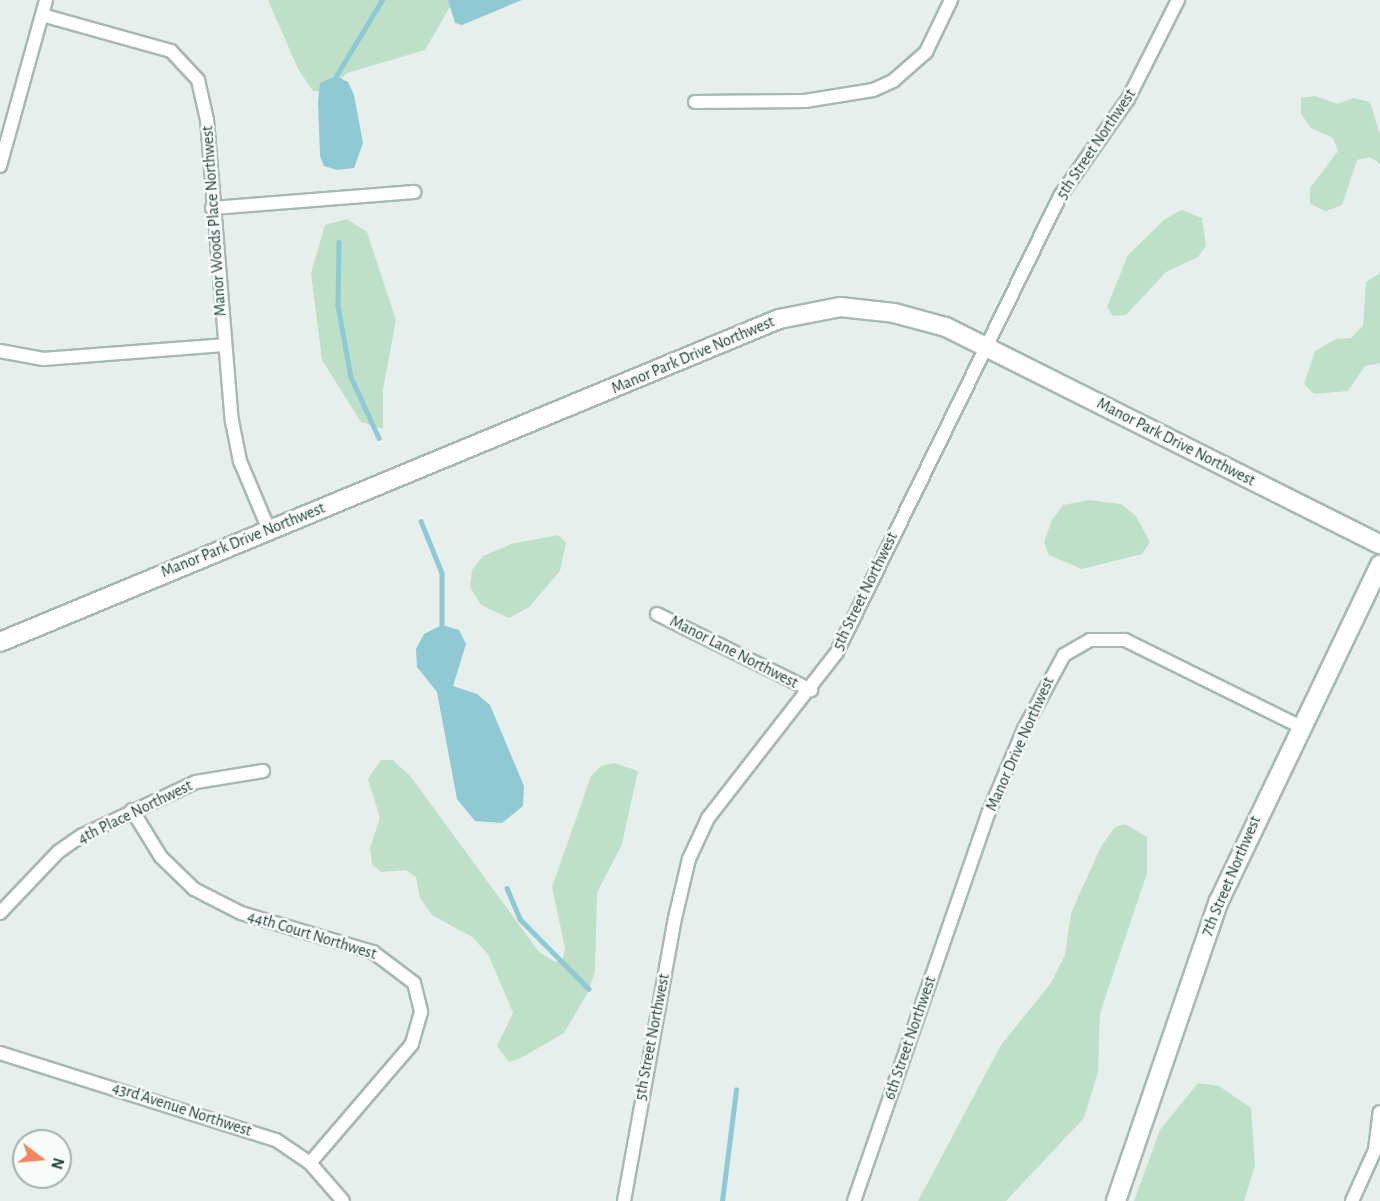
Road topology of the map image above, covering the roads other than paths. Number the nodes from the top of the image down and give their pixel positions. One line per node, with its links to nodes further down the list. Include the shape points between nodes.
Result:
1 (46, 0): 4 (street)
2 (951, 0): 5 (street, via 926,52 893,81 873,90 805,101)
3 (1178, 0): 10 (street, 5th Street Northwest, via 1128,99 1060,196)
4 (42, 15): 6 (street); 8 (street, Manor Woods Place Northwest, via 181,57 204,95)
5 (695, 102)
6 (0, 166)
7 (414, 192): 8 (street)
8 (212, 208): 9 (street, Manor Woods Place Northwest)
9 (223, 345): 11 (street, via 43,360); 12 (street, Manor Woods Place Northwest, via 237,447)
10 (985, 346): 12 (street, Manor Park Drive Northwest, via 920,319 867,308 840,307 779,319); 13 (street, Manor Park Drive Northwest); 17 (street, 5th Street Northwest, via 837,652)
11 (0, 351)
12 (269, 530): 16 (street, Manor Park Drive Northwest)
13 (1380, 544)
14 (1380, 565): 18 (street, 7th Street Northwest)
15 (657, 614): 17 (street, Manor Lane Northwest)
16 (0, 642)
17 (811, 690): 27 (street, 5th Street Northwest, via 738,774 690,859)
18 (1299, 726): 21 (street, Manor Drive Northwest, via 1141,646 1090,640 1065,655 1051,674); 29 (street, 7th Street Northwest, via 1219,901)
19 (263, 771): 20 (street, 4th Place Northwest, via 214,776)
20 (132, 810): 22 (street, 4th Place Northwest, via 58,852); 25 (street, 44th Court Northwest, via 161,857 194,889 241,913 373,952 414,982 421,1012 412,1044)
21 (965, 876): 28 (street, 6th Street Northwest)
22 (0, 913)
23 (0, 1053): 25 (street, 43rd Avenue Northwest, via 231,1122 276,1140)
24 (1380, 1112): 30 (street, via 1375,1150)
25 (310, 1163): 26 (street, 43rd Avenue Northwest)
26 (343, 1201)
27 (624, 1201)
28 (854, 1201)
29 (1116, 1201)
30 (1352, 1201)

